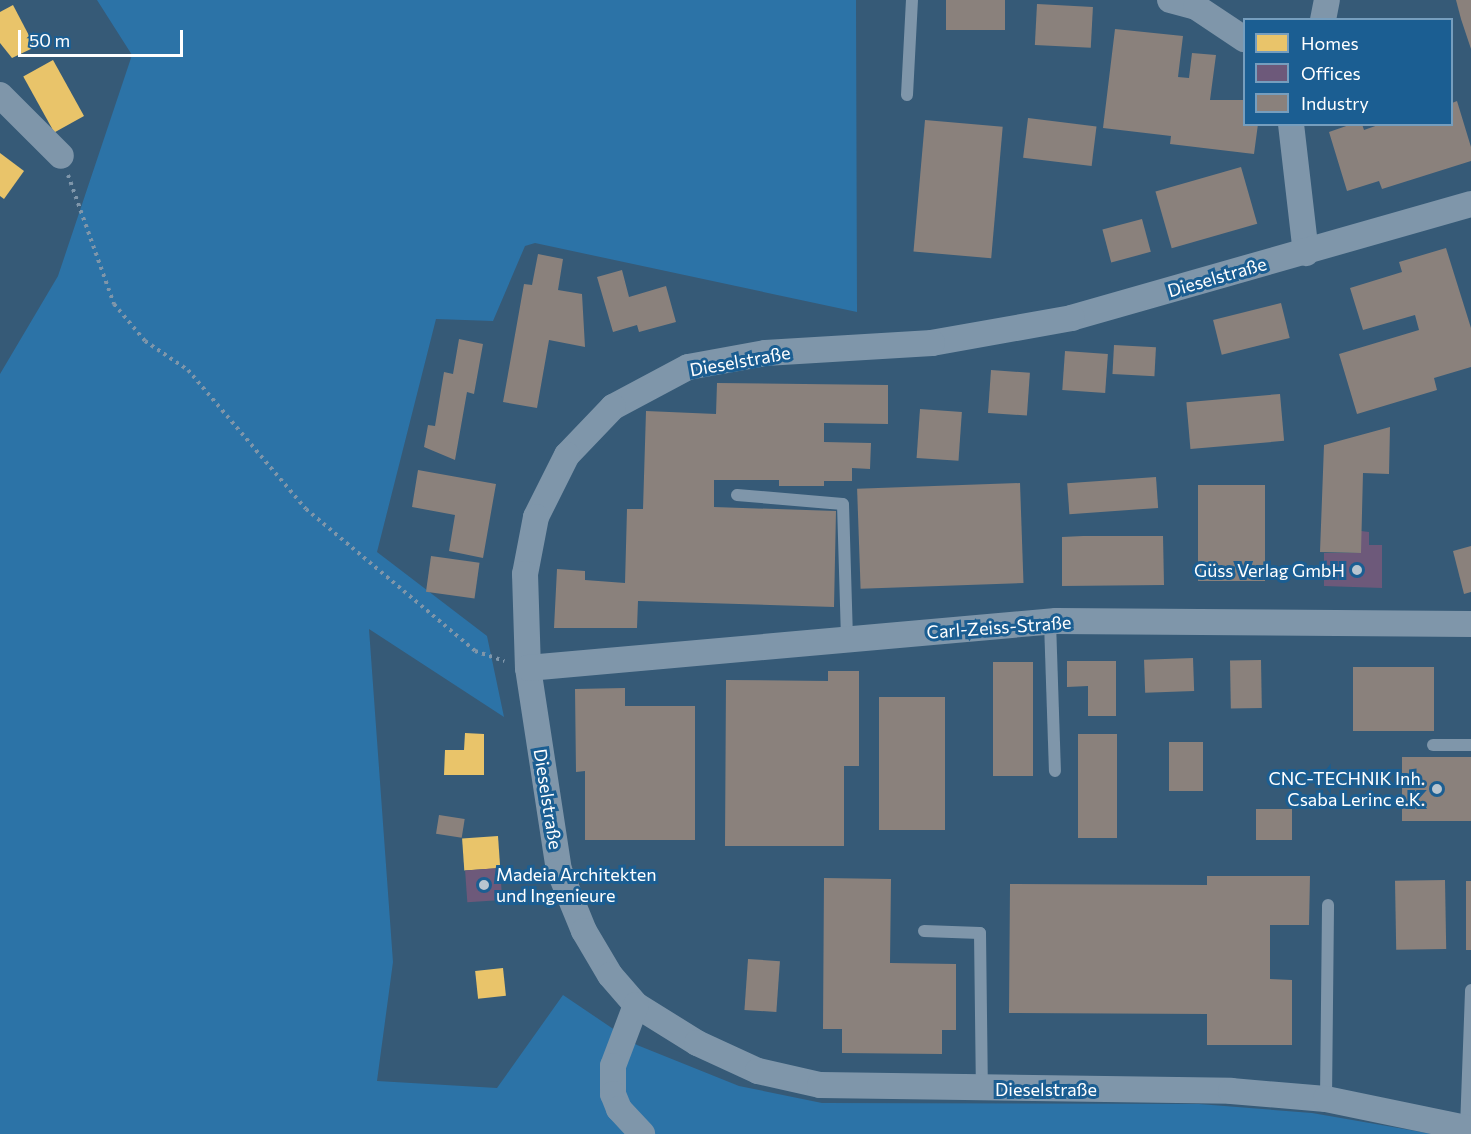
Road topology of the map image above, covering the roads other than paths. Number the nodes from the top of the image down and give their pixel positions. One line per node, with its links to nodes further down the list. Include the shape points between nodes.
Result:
1 (912, 0): 8 (lane)
2 (1170, 0): 4 (street)
3 (1328, 0): 5 (street)
4 (1196, 4): 6 (street)
5 (1324, 18)
6 (1243, 38)
7 (0, 95): 10 (street)
8 (907, 95)
9 (1291, 126): 12 (street)
10 (61, 156)
11 (1471, 204): 12 (street, Dieselstraße)
12 (1305, 253): 17 (street, Dieselstraße, via 1072,318 932,343 765,353 688,367 622,402 567,455 536,517 525,574)
13 (737, 495): 16 (lane, via 843,504)
14 (1050, 622): 15 (street, Carl-Zeiss-Straße); 16 (street, Carl-Zeiss-Straße); 20 (lane)
15 (1471, 624)
16 (847, 639): 17 (street, Carl-Zeiss-Straße)
17 (528, 668): 24 (street, Dieselstraße, via 559,870 584,931 610,975)
18 (1433, 745): 19 (lane)
19 (1471, 745)
20 (1055, 771)
21 (1328, 905): 26 (lane)
22 (924, 931): 25 (lane, via 980,933)
23 (1471, 990): 27 (lane)
24 (636, 1005): 25 (street, Dieselstraße, via 697,1043 758,1071 820,1084); 28 (street, via 618,1050 612,1094 619,1109)
25 (982, 1089): 26 (street, Dieselstraße, via 1231,1090)
26 (1326, 1099): 27 (street, Dieselstraße)
27 (1468, 1129)
28 (642, 1134)

